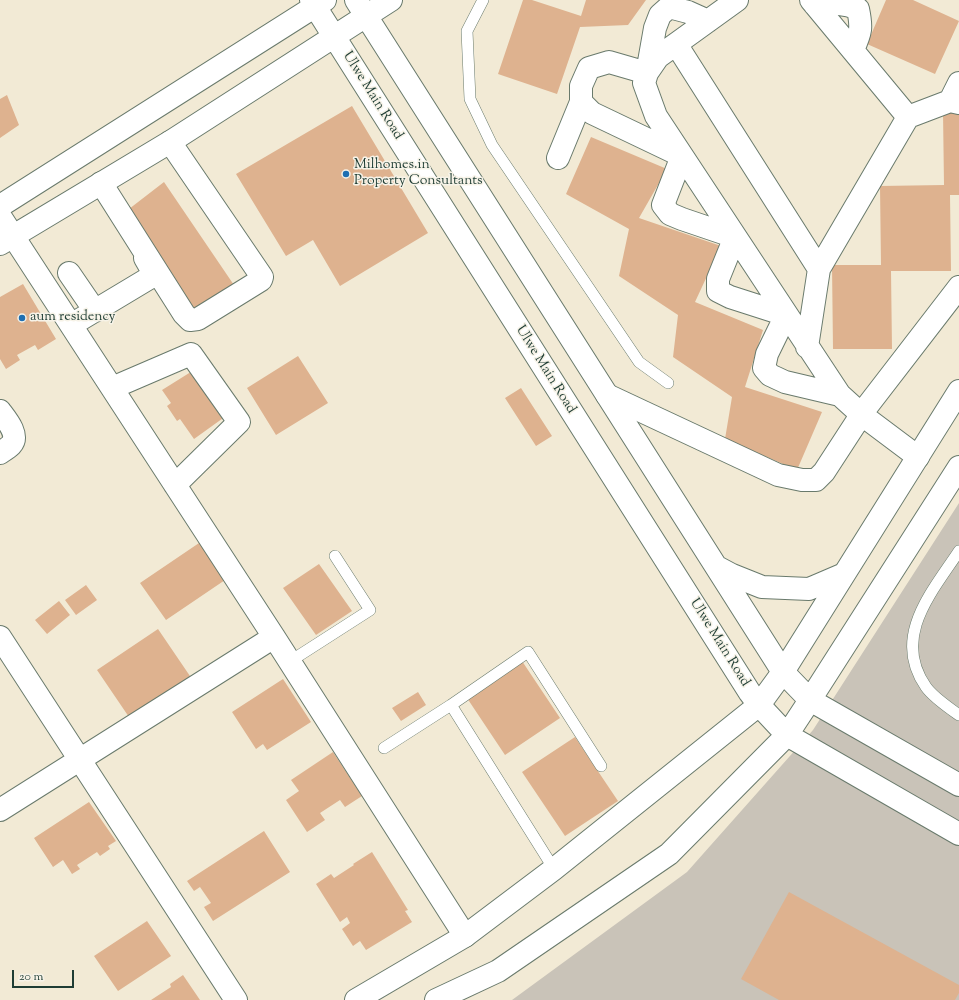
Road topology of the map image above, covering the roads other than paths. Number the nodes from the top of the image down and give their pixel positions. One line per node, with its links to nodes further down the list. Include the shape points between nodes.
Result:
1 (391, 0): 6 (street)
2 (483, 0): 30 (lane, via 467,32 470,99 492,144 639,362)
3 (737, 0): 7 (street)
4 (317, 2): 8 (street, Ulwe Main Road); 19 (street)
5 (813, 2): 10 (street); 10 (street, via 838,3 858,9 860,33)
6 (361, 8): 8 (street); 33 (street)
7 (708, 21): 9 (street); 11 (street, via 669,7 660,15 655,28)
8 (334, 37): 15 (street); 51 (street, Ulwe Main Road)
9 (676, 44): 11 (street, via 658,57); 23 (street)
10 (853, 50): 14 (street)
11 (647, 73): 13 (street, via 608,62 589,68 581,86); 16 (street, via 644,83 656,116)
12 (956, 96): 14 (street)
13 (581, 102): 16 (street, via 592,113); 17 (street)
14 (908, 117): 23 (street)
15 (170, 142): 18 (street); 18 (street, via 262,277 198,319 190,320 184,314)
16 (682, 156): 21 (street); 21 (street, via 663,205 670,214 682,220)
17 (558, 158)
18 (99, 184): 22 (street); 26 (street, via 153,272 151,278)
19 (0, 206)
20 (0, 216): 22 (street)
21 (735, 237): 27 (street); 27 (street, via 718,279 718,291)
22 (6, 240): 28 (street)
23 (819, 269): 29 (street)
24 (70, 273): 26 (street)
25 (959, 287): 36 (street)
26 (95, 311): 28 (street)
27 (786, 315): 29 (street); 34 (street, via 767,354 764,368 770,375 785,382)
28 (71, 325): 31 (street)
29 (808, 347): 34 (street)
30 (668, 383)
31 (112, 388): 40 (street); 40 (street, via 190,354 239,422)
32 (959, 391): 38 (street)
33 (607, 395): 36 (street, via 778,475 802,480 816,480 824,472); 43 (street)
34 (840, 395): 36 (street)
35 (0, 411): 37 (street, via 14,438 12,445)
36 (862, 415): 38 (street)
37 (0, 453)
38 (918, 457): 44 (street)
39 (959, 467): 49 (street)
40 (175, 485): 46 (street)
41 (959, 551): 52 (lane, via 925,602 916,622 912,644 916,669 926,688)
42 (335, 556): 47 (lane, via 370,610)
43 (716, 566): 44 (street, via 762,588 809,589); 48 (street)
44 (844, 574): 48 (street)
45 (0, 637): 55 (street)
46 (274, 637): 47 (street); 55 (street)
47 (289, 662): 61 (street)
48 (783, 672): 49 (street); 51 (street)
49 (810, 700): 53 (street); 57 (street)
50 (451, 705): 54 (lane); 56 (lane, via 528,652); 60 (lane)
51 (759, 705): 53 (street, Ulwe Main Road); 60 (street)
52 (959, 715)
53 (787, 735): 59 (street, Ulwe Main Road); 64 (street, via 669,854 498,971)
54 (384, 748)
55 (80, 760): 58 (street); 62 (street)
56 (601, 766)
57 (959, 785)
58 (0, 810)
59 (959, 834)
60 (554, 869): 61 (street)
61 (465, 936): 63 (street)
62 (236, 1000)
63 (356, 1000)
64 (436, 1000)

